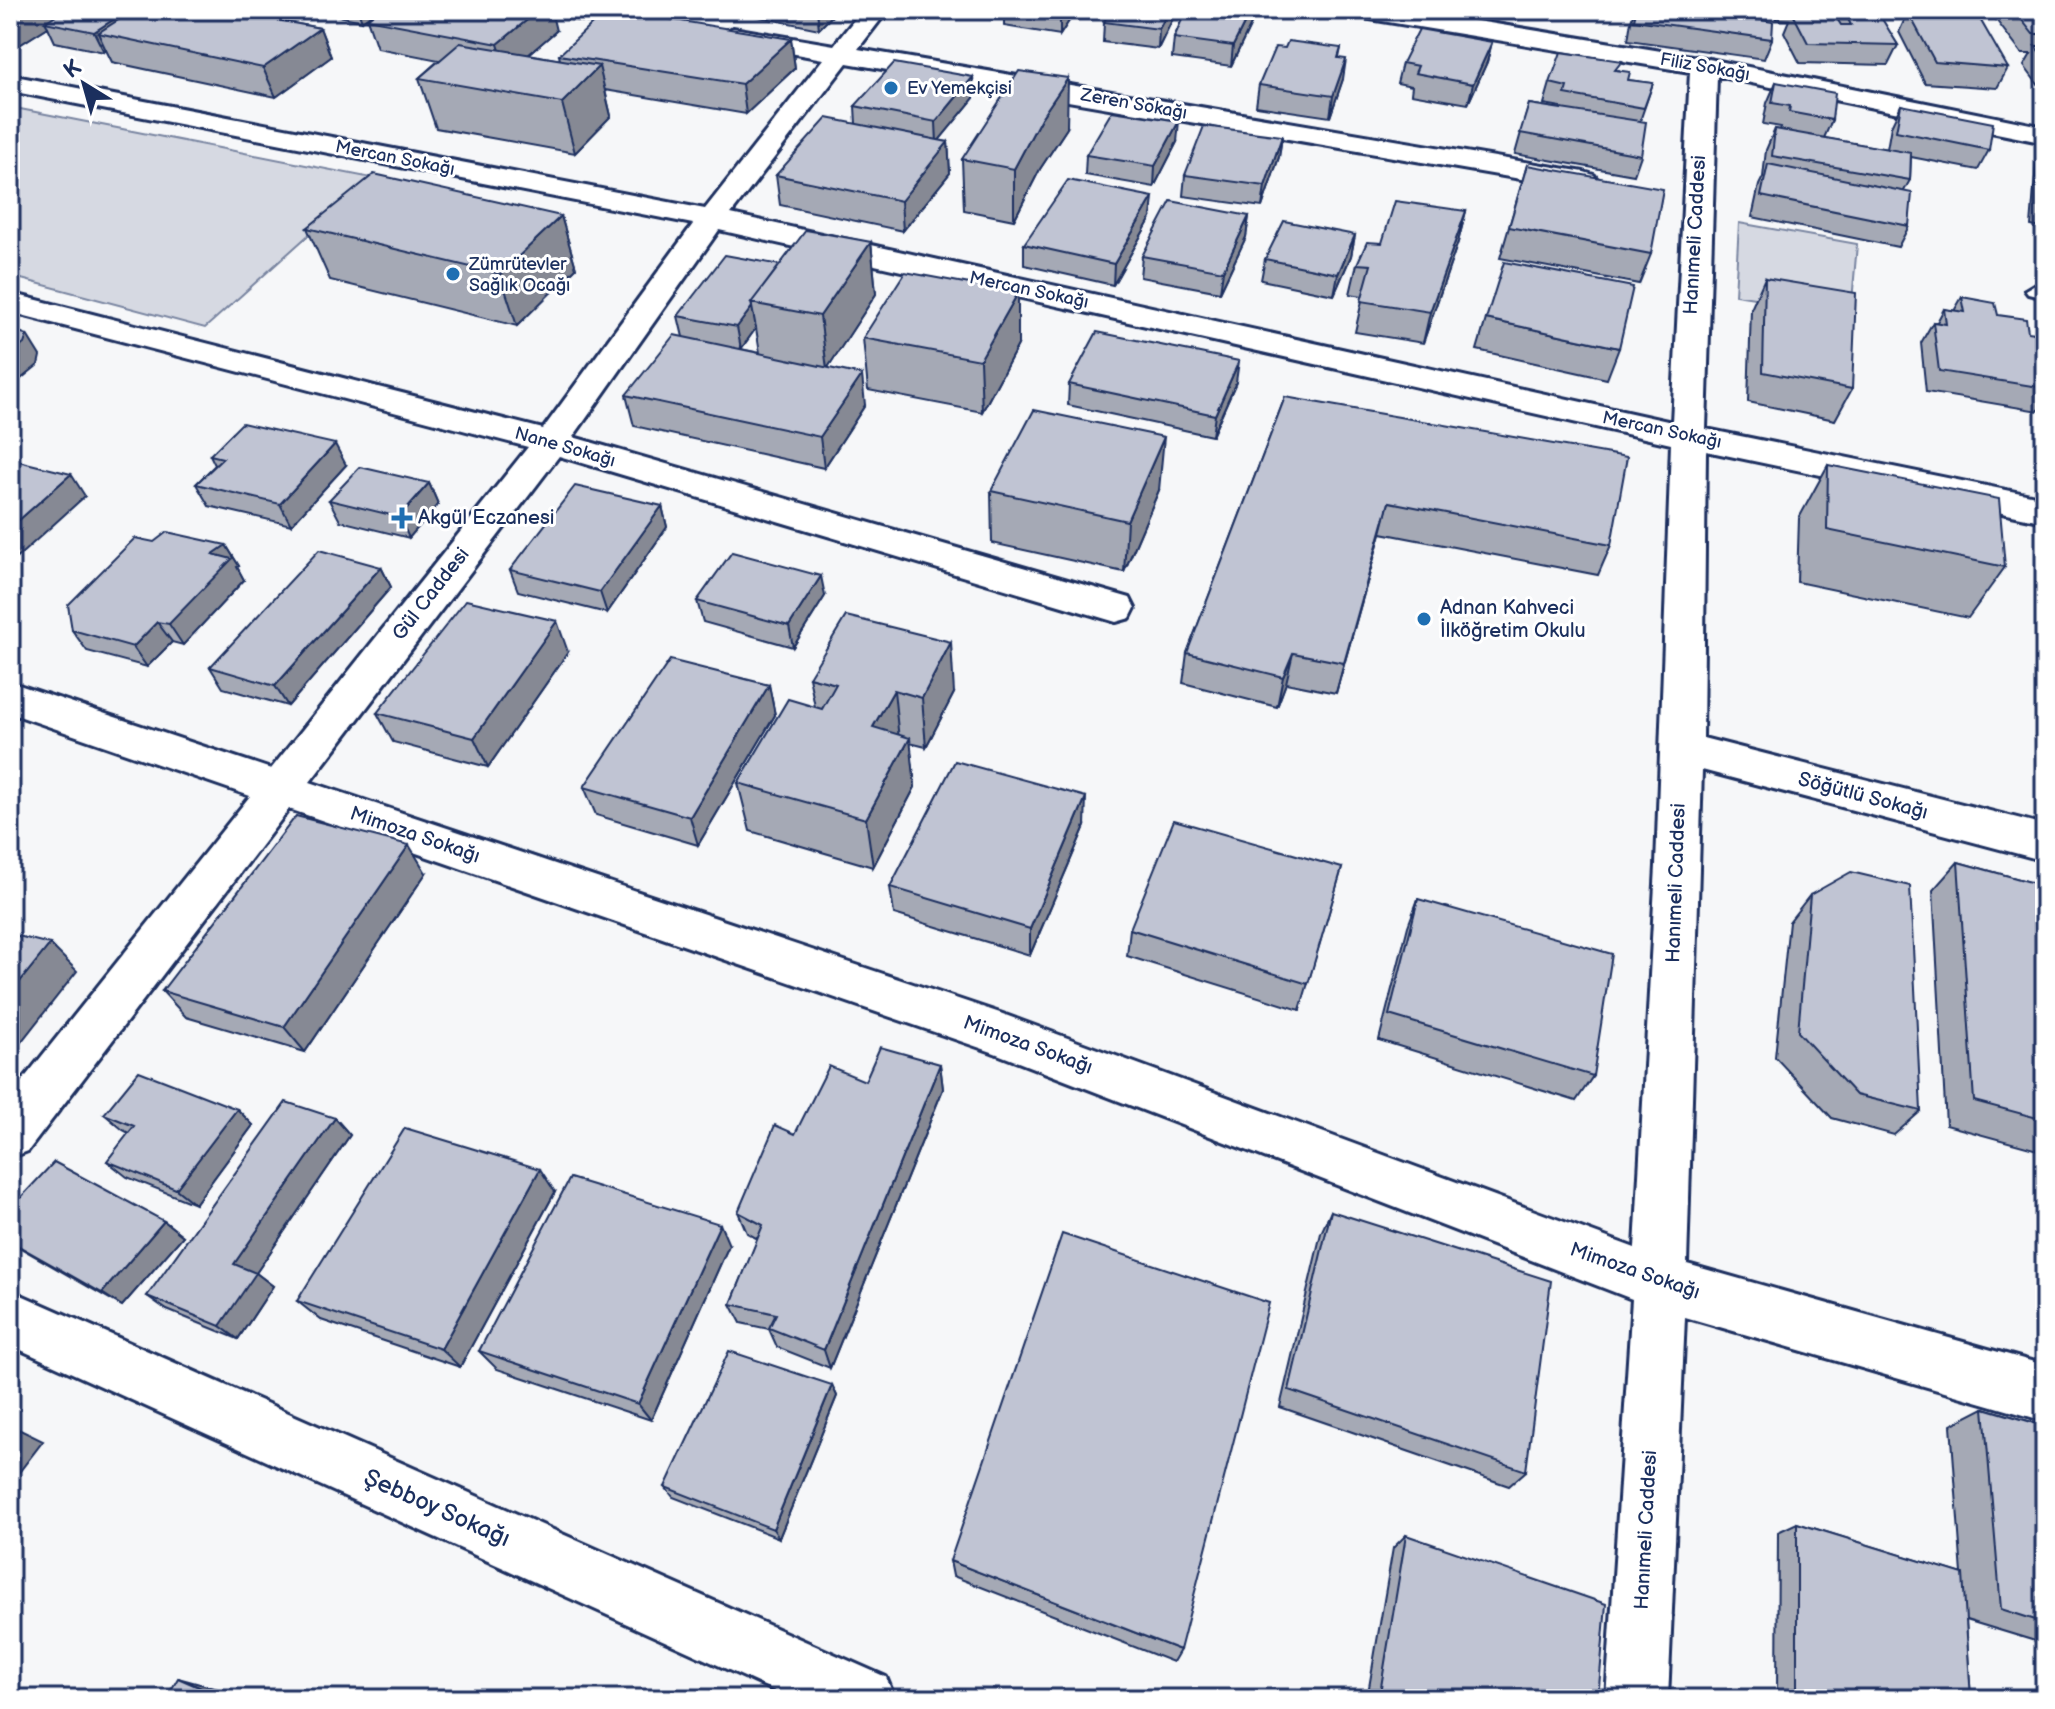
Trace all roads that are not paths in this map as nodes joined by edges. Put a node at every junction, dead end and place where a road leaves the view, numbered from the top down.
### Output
1 (572, 10) edge
2 (875, 10) edge
3 (1364, 10) edge
4 (682, 28) edge
5 (713, 33) edge
6 (839, 53) junction
7 (1704, 66) junction
8 (10, 83) edge
9 (2045, 135) edge
10 (1617, 186) edge
11 (712, 219) junction
12 (10, 302) edge
13 (1687, 436) junction
14 (551, 442) junction
15 (2045, 510) edge
16 (1116, 608) dead end
17 (10, 697) edge
18 (1682, 749) junction
19 (278, 788) junction
20 (2045, 843) edge
21 (10, 1135) edge
22 (1659, 1283) junction
23 (10, 1317) edge
24 (2045, 1393) edge
25 (864, 1699) edge
26 (1637, 1699) edge

1 - 4 street
2 - 6 street, Gül Caddesi
3 - 7 street, Filiz Sokağı
5 - 6 street, Zeren Sokağı
6 - 10 street, Zeren Sokağı
6 - 11 street, Gül Caddesi
7 - 9 street, Filiz Sokağı
7 - 13 street, Hanımeli Caddesi
8 - 11 street, Mercan Sokağı
11 - 13 street, Mercan Sokağı
11 - 14 street, Gül Caddesi
12 - 14 street, Nane Sokağı
13 - 15 street, Mercan Sokağı
13 - 18 street, Hanımeli Caddesi
14 - 16 street, Nane Sokağı
14 - 19 street, Gül Caddesi
17 - 19 street, Mimoza Sokağı
18 - 20 street, Söğütlü Sokağı
18 - 22 street, Hanımeli Caddesi
19 - 21 street, Gül Caddesi
19 - 22 street, Mimoza Sokağı
22 - 24 street, Mimoza Sokağı
22 - 26 street, Hanımeli Caddesi
23 - 25 street, Şebboy Sokağı

